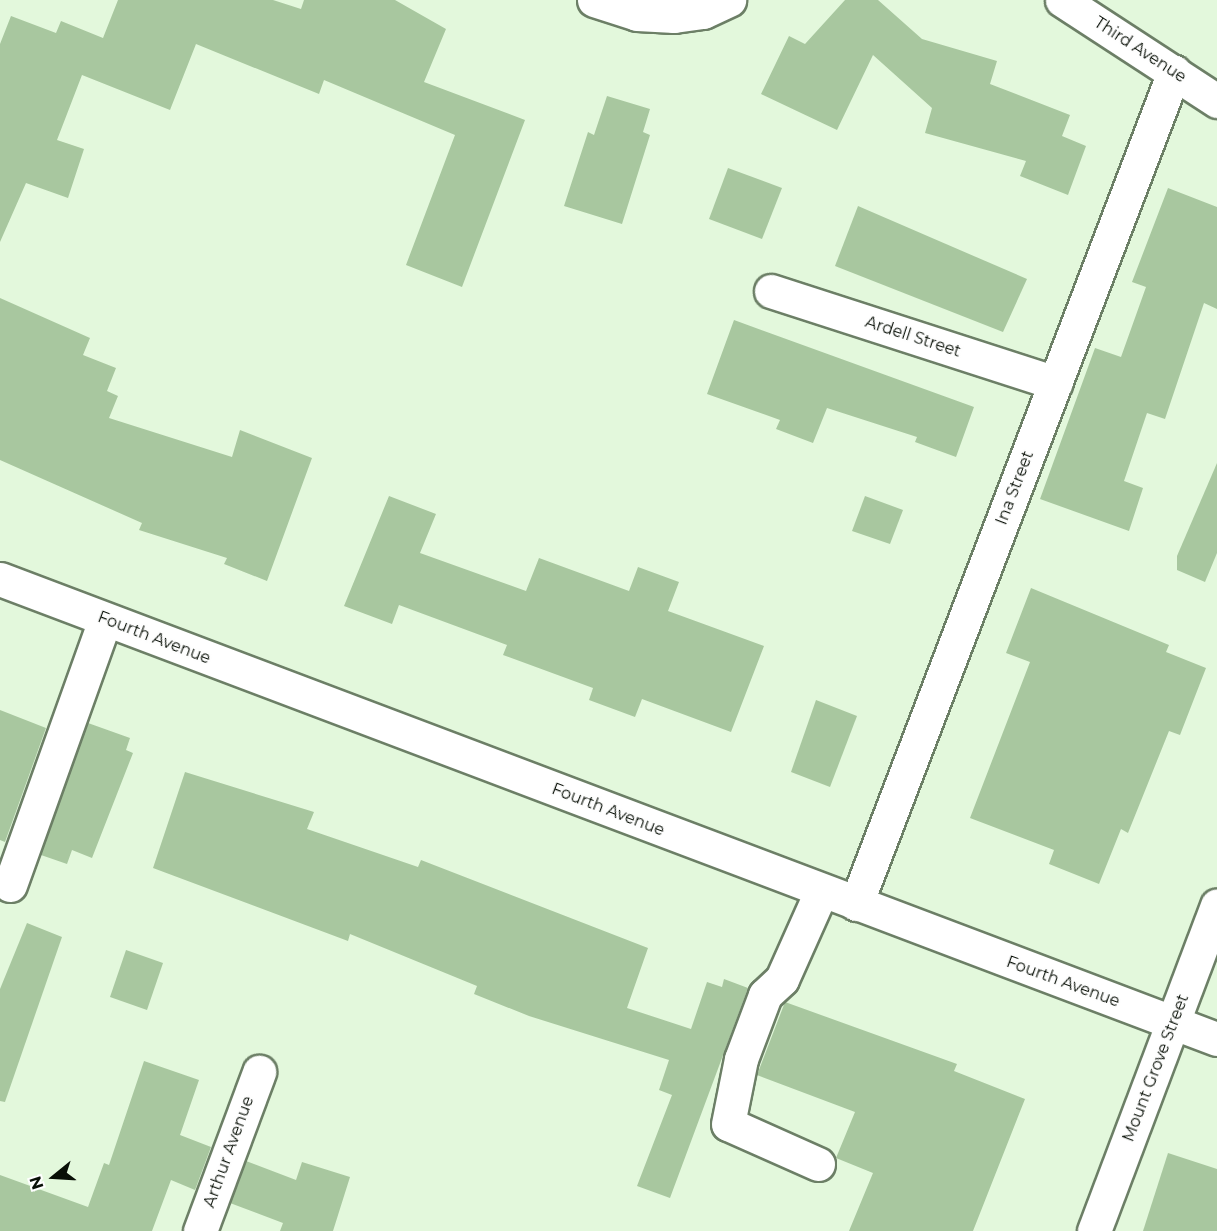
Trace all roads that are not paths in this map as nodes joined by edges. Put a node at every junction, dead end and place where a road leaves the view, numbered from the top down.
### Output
1 (594, 0) edge
2 (729, 0) edge
3 (1062, 0) edge
4 (1174, 72) junction
5 (1217, 101) edge
6 (771, 291) dead end
7 (1056, 383) junction
8 (0, 579) edge
9 (105, 619) junction
10 (10, 885) dead end
11 (821, 891) junction
12 (856, 904) junction
13 (1217, 905) edge
14 (1173, 1023) junction
15 (1217, 1039) edge
16 (259, 1072) dead end
17 (818, 1164) dead end
18 (200, 1231) edge
19 (1094, 1231) edge

1 - 2 street
3 - 4 street, Third Avenue
4 - 5 street, Third Avenue
4 - 7 street, Ina Street
6 - 7 street, Ardell Street
7 - 12 street, Ina Street
8 - 9 street, Fourth Avenue
9 - 10 street
9 - 11 street, Fourth Avenue
11 - 12 street, Fourth Avenue
11 - 17 street
12 - 14 street, Fourth Avenue
13 - 14 street, Mount Grove Street
14 - 15 street, Fourth Avenue
14 - 19 street, Mount Grove Street
16 - 18 street, Arthur Avenue

